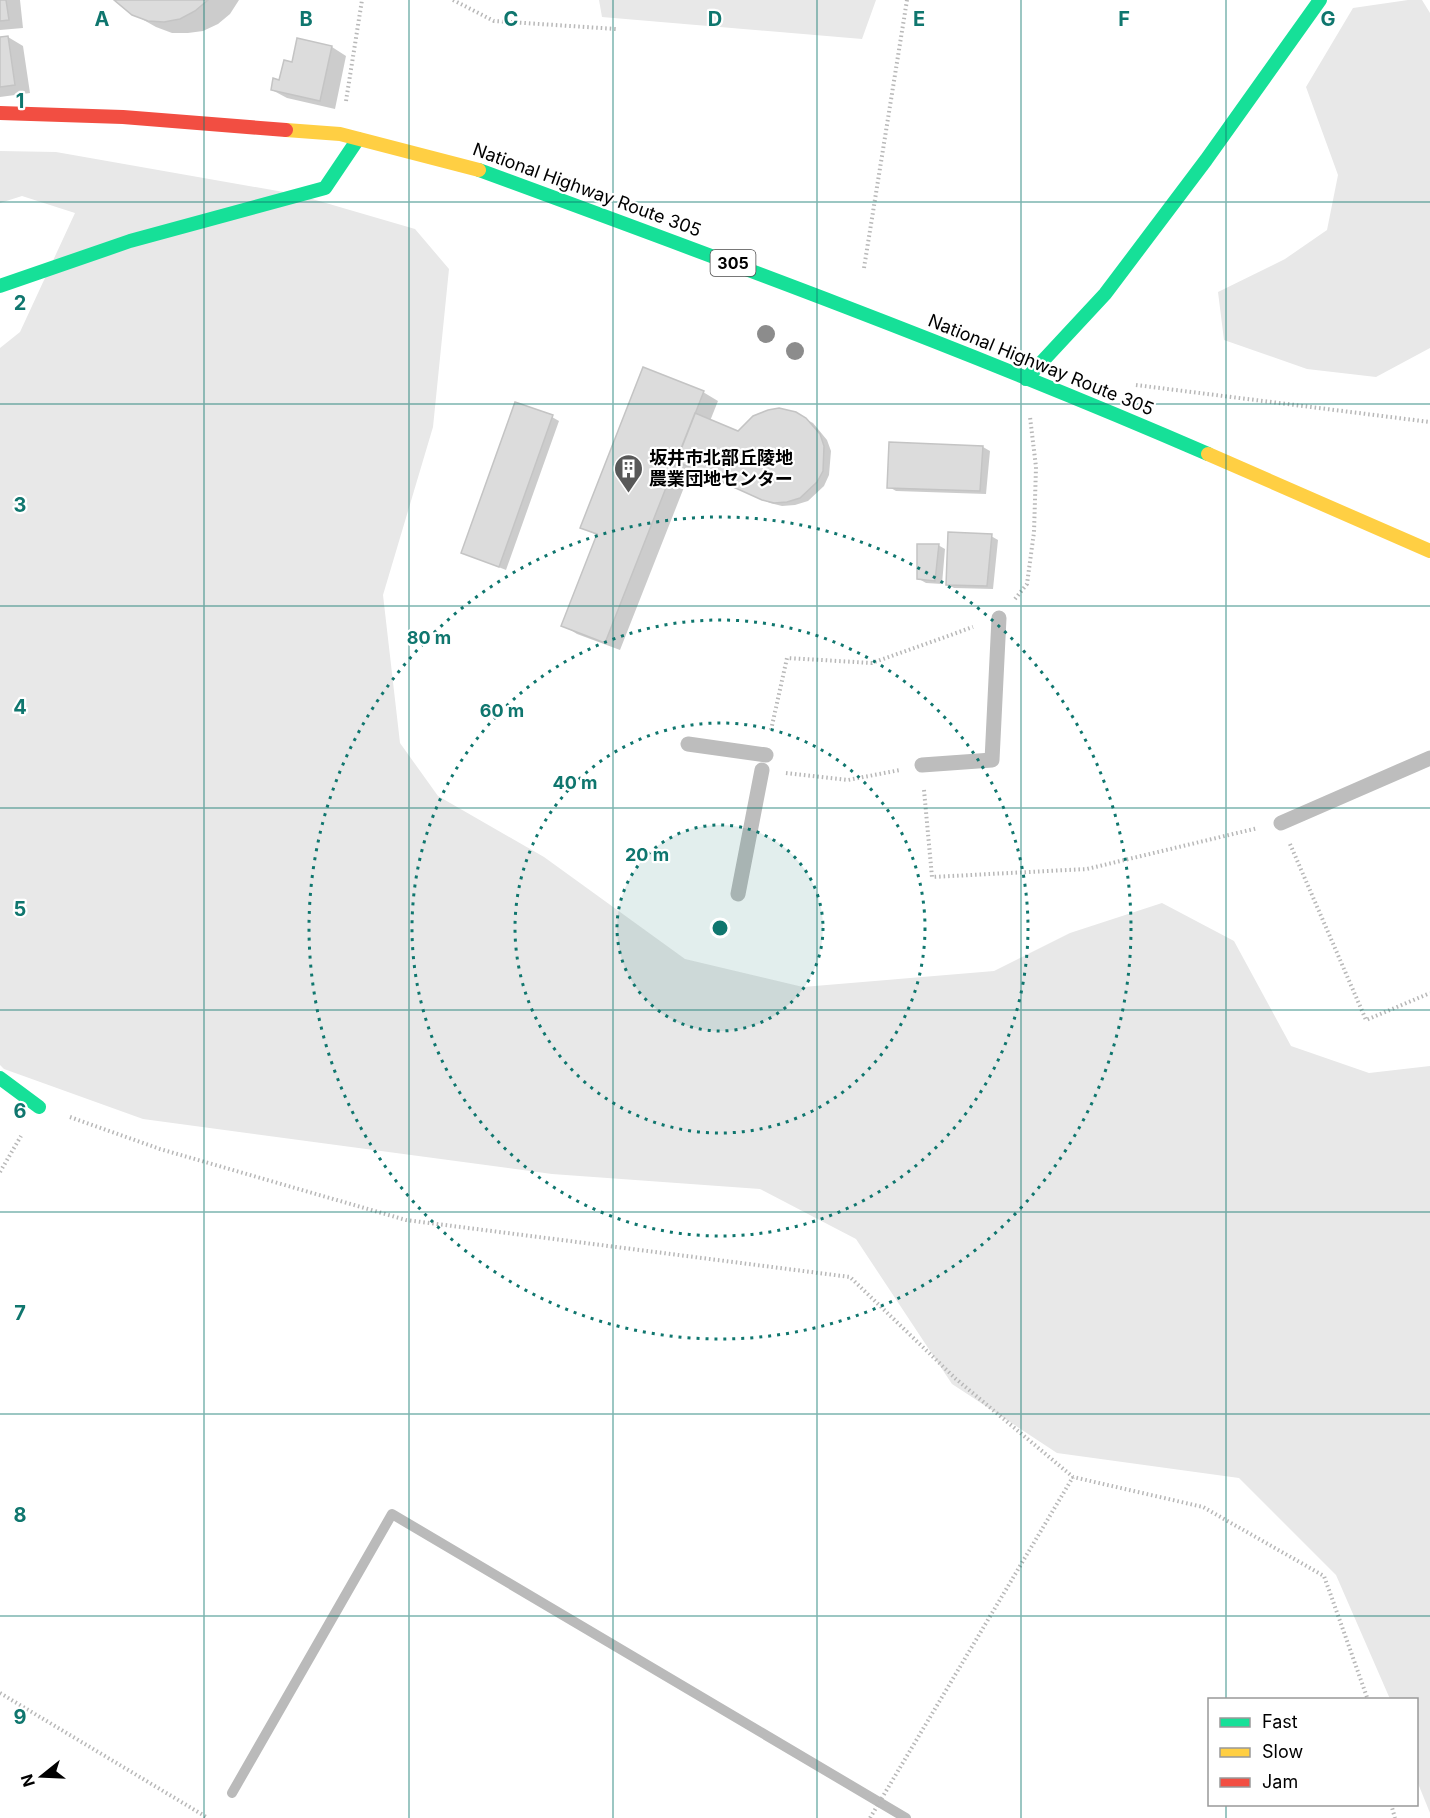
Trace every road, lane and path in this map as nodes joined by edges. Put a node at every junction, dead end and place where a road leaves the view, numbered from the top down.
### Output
1 (362, 0) edge
2 (453, 0) edge
3 (907, 0) edge
4 (1320, 0) edge
5 (616, 29) dead end
6 (0, 114) edge
7 (340, 134) junction
8 (358, 139) junction
9 (864, 268) dead end
10 (0, 286) edge
11 (1026, 379) junction
12 (1134, 385) dead end
13 (1430, 422) edge
14 (1430, 551) edge
15 (999, 618) junction
16 (688, 744) dead end
17 (1430, 758) edge
18 (764, 763) junction
19 (922, 765) junction
20 (1281, 823) junction
21 (738, 894) dead end
22 (1430, 993) edge
23 (0, 1078) edge
24 (39, 1107) junction
25 (0, 1172) edge
26 (1072, 1477) junction
27 (0, 1693) edge
28 (1367, 1698) edge
29 (208, 1818) edge
30 (870, 1818) edge

1 - 7 path
2 - 5 path
3 - 9 path
4 - 11 main road
6 - 7 main road, National Highway Route 305 / 305
7 - 8 main road, National Highway Route 305 / 305
8 - 10 main road
8 - 11 main road, National Highway Route 305 / 305
11 - 14 main road, National Highway Route 305 / 305
11 - 15 path
12 - 13 path
15 - 18 path
15 - 19 lane
16 - 18 lane
17 - 20 lane
18 - 19 path
18 - 21 lane
19 - 20 path
20 - 22 path
23 - 24 main road
24 - 25 path
24 - 26 path
26 - 28 path
26 - 30 path
27 - 29 path

